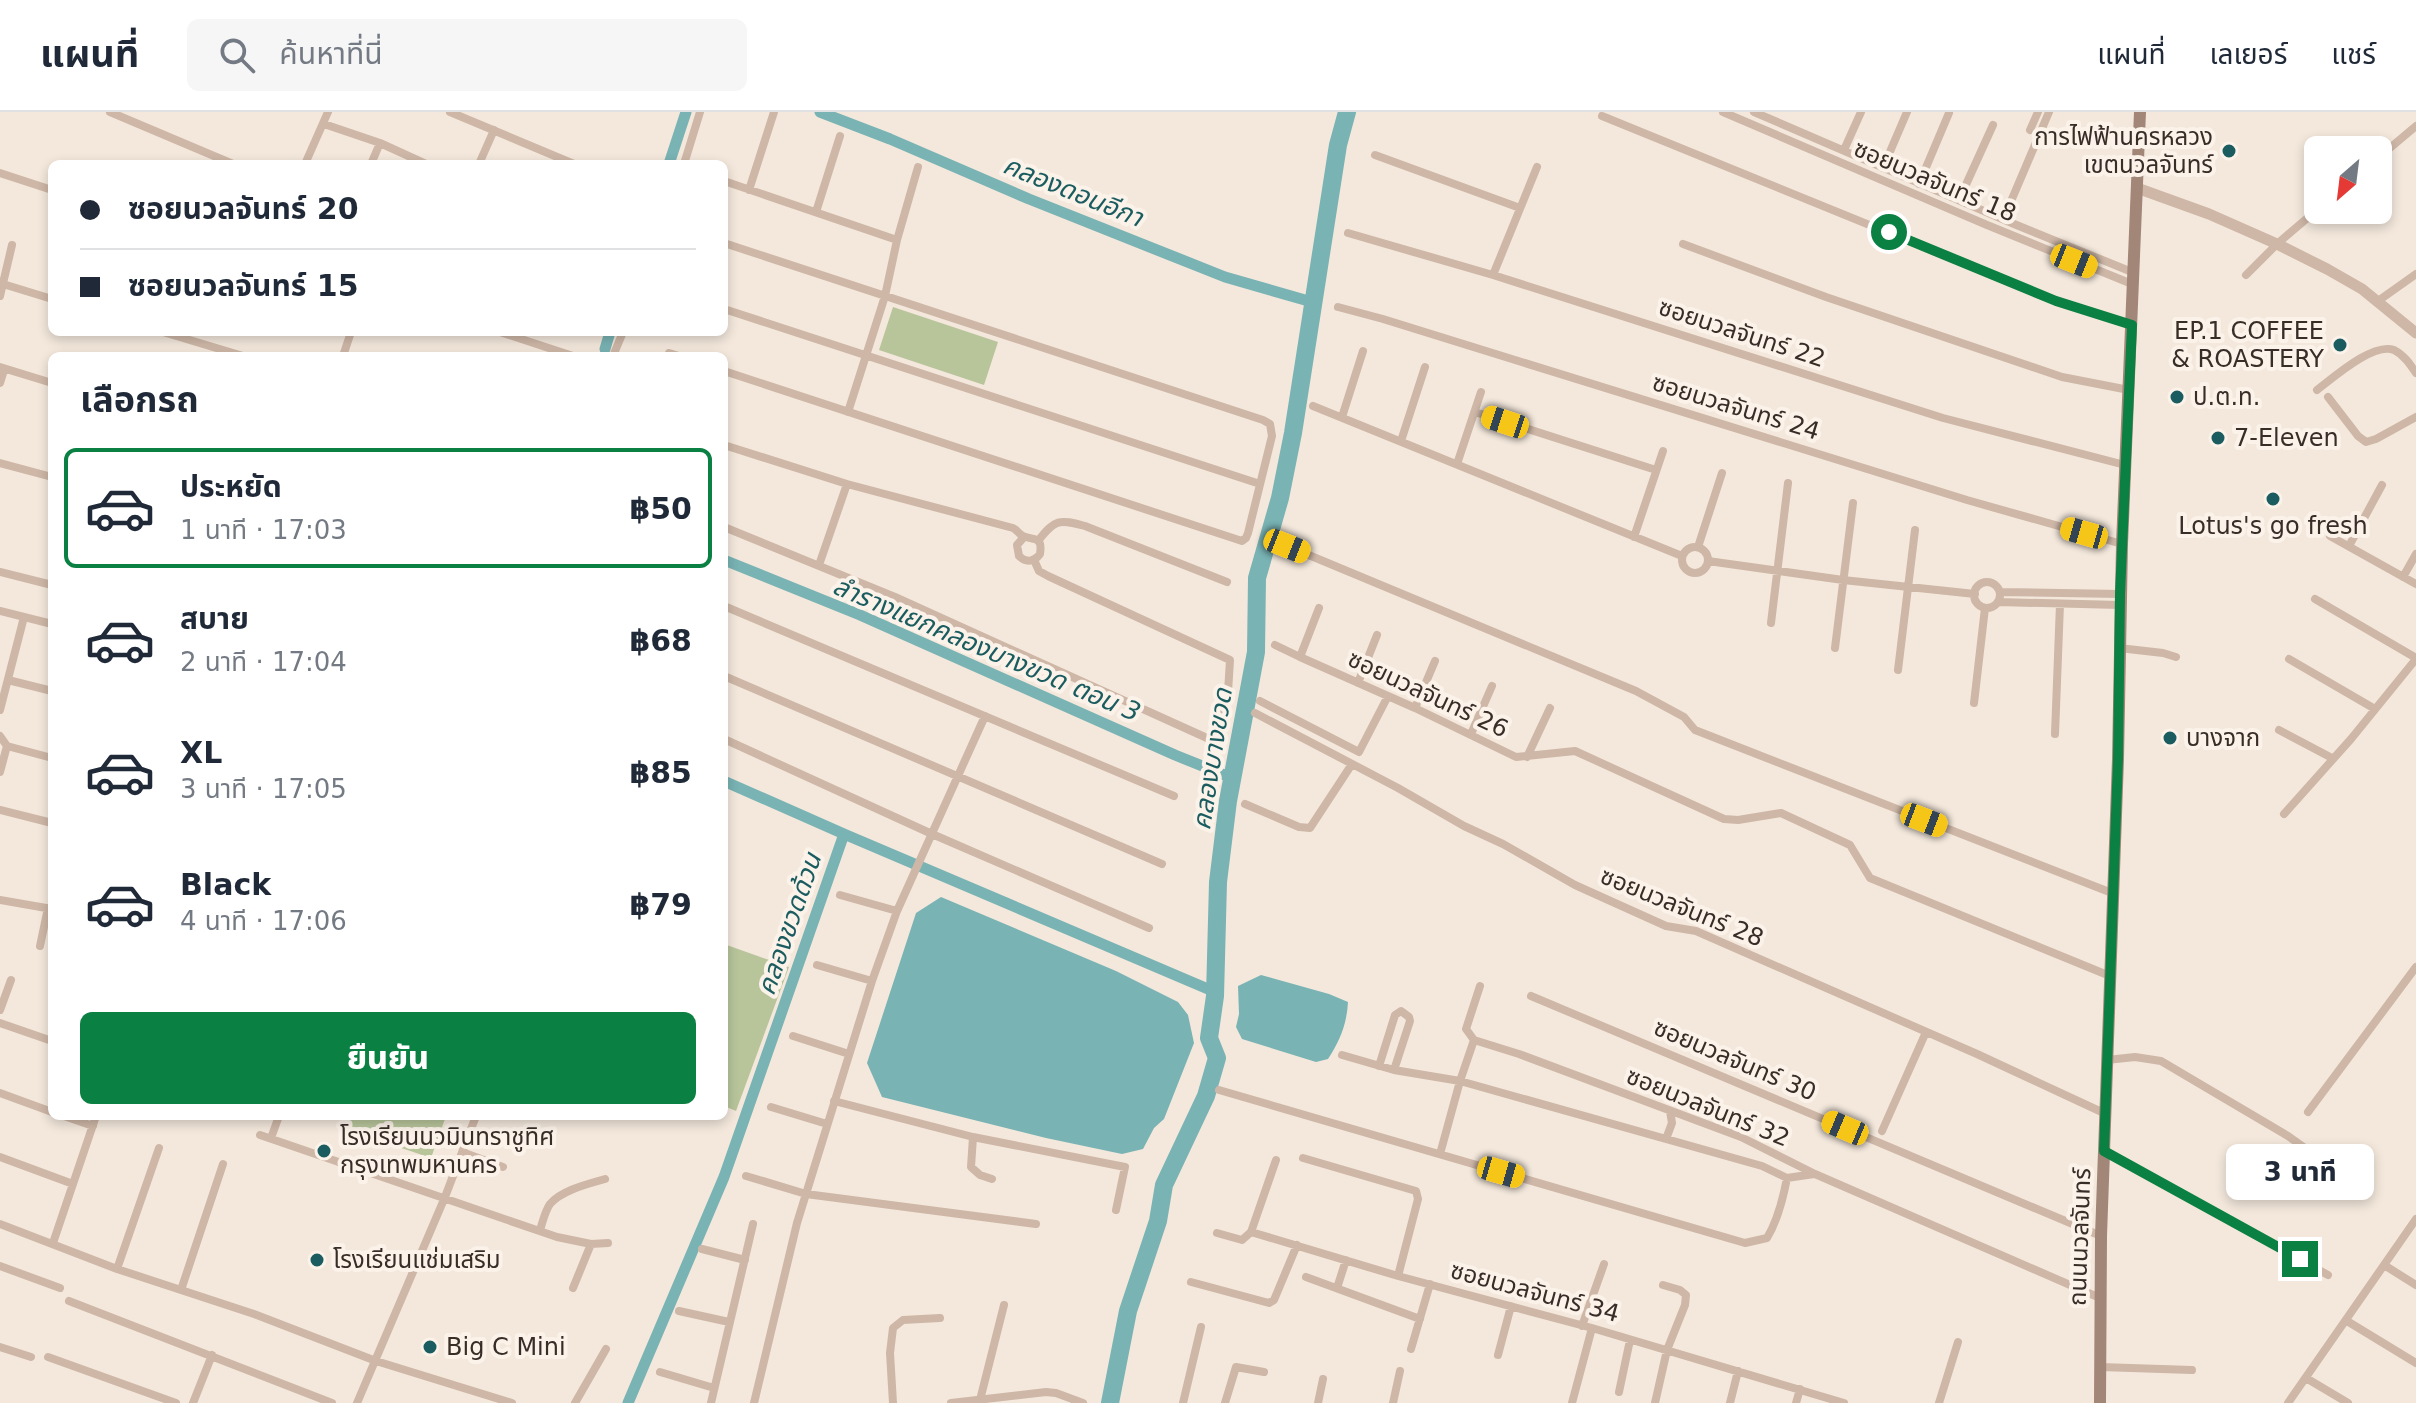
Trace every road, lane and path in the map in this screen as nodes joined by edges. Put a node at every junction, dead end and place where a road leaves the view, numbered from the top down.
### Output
1 (110, 112) edge
2 (328, 112) edge
3 (450, 112) edge
4 (700, 112) edge
5 (774, 112) edge
6 (1723, 112) edge
7 (1754, 112) edge
8 (1861, 112) edge
9 (1907, 112) edge
10 (2038, 112) edge
11 (2049, 112) edge
12 (2140, 112) edge
13 (1949, 113) edge
14 (1602, 116) dead end
15 (1778, 122) junction
16 (324, 124) junction
17 (1993, 125) dead end
18 (2416, 126) edge
19 (494, 130) junction
20 (2030, 130) dead end
21 (1773, 133) junction
22 (840, 136) dead end
23 (380, 143) junction
24 (2392, 146) edge
25 (1844, 150) junction
26 (1375, 155) dead end
27 (224, 160) edge
28 (307, 160) edge
29 (373, 160) edge
30 (417, 160) edge
31 (481, 160) edge
32 (565, 160) edge
33 (685, 160) edge
34 (918, 167) dead end
35 (1537, 167) dead end
36 (1883, 168) junction
37 (0, 173) edge
38 (728, 182) edge
39 (1919, 184) junction
40 (2137, 188) junction
41 (48, 189) edge
42 (749, 190) junction
43 (1959, 200) junction
44 (1520, 208) junction
45 (816, 212) junction
46 (2006, 213) dead end
47 (2304, 221) edge
48 (1348, 233) dead end
49 (897, 240) junction
50 (728, 244) edge
51 (1683, 244) dead end
52 (2277, 244) junction
53 (12, 245) dead end
54 (2416, 274) edge
55 (1493, 275) junction
56 (2246, 275) dead end
57 (2132, 278) junction
58 (3, 284) junction
59 (0, 296) edge
60 (885, 296) junction
61 (48, 298) edge
62 (2378, 301) junction
63 (1338, 307) dead end
64 (728, 310) edge
65 (2132, 325) junction
66 (2416, 333) edge
67 (176, 336) edge
68 (512, 336) edge
69 (1363, 351) dead end
70 (230, 352) edge
71 (561, 352) edge
72 (867, 356) junction
73 (1425, 367) dead end
74 (2, 368) edge
75 (728, 372) edge
76 (2416, 373) edge
77 (48, 382) edge
78 (0, 383) edge
79 (2129, 390) junction
80 (2317, 390) dead end
81 (1481, 392) dead end
82 (2328, 397) dead end
83 (1313, 406) dead end
84 (848, 412) junction
85 (1475, 412) junction
86 (1342, 417) junction
87 (2416, 417) edge
88 (1401, 441) junction
89 (728, 446) edge
90 (1663, 451) dead end
91 (0, 463) edge
92 (1457, 464) junction
93 (2125, 465) junction
94 (1656, 470) junction
95 (1722, 473) dead end
96 (48, 476) edge
97 (1788, 483) dead end
98 (847, 484) junction
99 (1260, 484) junction
100 (2382, 485) dead end
101 (1853, 503) dead end
102 (728, 529) edge
103 (1915, 530) dead end
104 (2330, 536) dead end
105 (1024, 537) junction
106 (1634, 537) junction
107 (1038, 541) junction
108 (2122, 544) junction
109 (1287, 546) dead end
110 (2349, 546) junction
111 (1698, 547) junction
112 (2416, 554) edge
113 (1682, 556) junction
114 (1034, 560) junction
115 (1708, 561) junction
116 (819, 565) junction
117 (1777, 569) junction
118 (0, 572) edge
119 (2403, 577) junction
120 (1843, 580) junction
121 (1227, 582) dead end
122 (48, 584) edge
123 (2416, 584) edge
124 (1909, 586) junction
125 (1975, 594) junction
126 (1999, 597) junction
127 (2315, 599) dead end
128 (2120, 600) junction
129 (2060, 604) junction
130 (728, 608) edge
131 (1319, 608) dead end
132 (1985, 608) junction
133 (0, 611) edge
134 (24, 617) junction
135 (48, 623) edge
136 (1771, 623) dead end
137 (1377, 635) dead end
138 (1275, 645) dead end
139 (1835, 648) dead end
140 (2119, 648) junction
141 (1300, 657) junction
142 (2176, 657) dead end
143 (2416, 658) edge
144 (2289, 659) dead end
145 (1435, 661) dead end
146 (1898, 670) dead end
147 (728, 678) edge
148 (8, 680) junction
149 (1358, 683) junction
150 (1492, 686) dead end
151 (48, 690) edge
152 (1388, 696) junction
153 (1260, 701) dead end
154 (1974, 703) dead end
155 (1415, 708) junction
156 (1550, 708) dead end
157 (2375, 709) junction
158 (0, 710) edge
159 (1255, 713) dead end
160 (985, 716) junction
161 (2279, 730) dead end
162 (1471, 734) junction
163 (2055, 734) dead end
164 (0, 736) edge
165 (728, 741) edge
166 (7, 746) junction
167 (48, 757) edge
168 (1527, 757) junction
169 (2332, 758) junction
170 (1352, 764) junction
171 (0, 772) edge
172 (957, 776) junction
173 (1174, 796) dead end
174 (1245, 804) dead end
175 (0, 810) edge
176 (2284, 814) dead end
177 (48, 822) edge
178 (932, 834) junction
179 (1162, 864) dead end
180 (2112, 893) junction
181 (840, 895) dead end
182 (0, 900) edge
183 (48, 908) edge
184 (897, 911) junction
185 (48, 916) edge
186 (1149, 928) dead end
187 (40, 946) dead end
188 (817, 965) dead end
189 (2416, 967) edge
190 (2110, 976) junction
191 (11, 980) dead end
192 (872, 981) junction
193 (1480, 986) dead end
194 (1531, 996) dead end
195 (0, 1010) edge
196 (0, 1023) edge
197 (1926, 1032) junction
198 (793, 1036) dead end
199 (48, 1040) edge
200 (1474, 1040) junction
201 (849, 1054) junction
202 (1342, 1055) dead end
203 (2107, 1060) junction
204 (1379, 1066) junction
205 (1394, 1070) junction
206 (1460, 1081) junction
207 (1219, 1090) dead end
208 (0, 1093) edge
209 (834, 1101) junction
210 (771, 1107) dead end
211 (48, 1111) edge
212 (1670, 1111) junction
213 (2308, 1112) dead end
214 (2106, 1114) junction
215 (76, 1120) edge
216 (95, 1120) edge
217 (278, 1120) edge
218 (474, 1120) edge
219 (827, 1124) junction
220 (93, 1126) junction
221 (1882, 1131) dead end
222 (260, 1135) dead end
223 (973, 1137) junction
224 (271, 1138) junction
225 (1666, 1139) junction
226 (159, 1148) dead end
227 (2104, 1151) junction
228 (462, 1152) junction
229 (1440, 1154) junction
230 (0, 1157) edge
231 (1303, 1158) dead end
232 (1276, 1160) dead end
233 (223, 1164) dead end
234 (503, 1167) dead end
235 (1815, 1174) junction
236 (746, 1176) dead end
237 (1787, 1178) junction
238 (605, 1179) dead end
239 (992, 1179) dead end
240 (73, 1184) junction
241 (2365, 1191) dead end
242 (806, 1194) junction
243 (445, 1197) junction
244 (1116, 1210) dead end
245 (2416, 1219) edge
246 (0, 1224) edge
247 (753, 1224) dead end
248 (1036, 1224) dead end
249 (540, 1230) junction
250 (1251, 1232) junction
251 (1217, 1233) dead end
252 (2101, 1236) junction
253 (53, 1243) junction
254 (608, 1243) dead end
255 (591, 1244) junction
256 (1297, 1245) junction
257 (702, 1249) dead end
258 (745, 1260) junction
259 (1346, 1260) junction
260 (1604, 1264) dead end
261 (2384, 1265) junction
262 (0, 1266) edge
263 (117, 1269) junction
264 (2328, 1275) dead end
265 (1398, 1276) junction
266 (1306, 1277) dead end
267 (1191, 1282) dead end
268 (1430, 1284) junction
269 (1663, 1285) dead end
270 (2416, 1285) edge
271 (60, 1288) dead end
272 (573, 1288) dead end
273 (1337, 1288) junction
274 (181, 1290) junction
275 (2100, 1298) junction
276 (69, 1301) dead end
277 (1004, 1305) dead end
278 (1511, 1306) junction
279 (679, 1311) dead end
280 (940, 1318) dead end
281 (1420, 1319) junction
282 (2347, 1321) junction
283 (729, 1322) junction
284 (1582, 1326) junction
285 (1201, 1327) dead end
286 (1592, 1328) junction
287 (1630, 1340) junction
288 (1958, 1342) dead end
289 (0, 1347) edge
290 (606, 1349) dead end
291 (1411, 1349) dead end
292 (1667, 1350) junction
293 (212, 1355) junction
294 (1498, 1355) dead end
295 (31, 1357) dead end
296 (48, 1357) dead end
297 (376, 1361) junction
298 (2416, 1363) edge
299 (2100, 1367) junction
300 (2192, 1370) dead end
301 (1400, 1371) dead end
302 (1738, 1371) junction
303 (660, 1372) dead end
304 (1264, 1372) dead end
305 (2306, 1378) junction
306 (1323, 1379) dead end
307 (714, 1388) junction
308 (1800, 1389) junction
309 (1619, 1392) dead end
310 (980, 1400) junction
311 (176, 1403) edge
312 (193, 1403) edge
313 (332, 1403) edge
314 (357, 1403) edge
315 (512, 1403) edge
316 (575, 1403) edge
317 (711, 1403) edge
318 (754, 1403) edge
319 (893, 1403) edge
320 (951, 1403) edge
321 (1083, 1403) edge
322 (1183, 1403) edge
323 (1225, 1403) edge
324 (1318, 1403) edge
325 (1393, 1403) edge
326 (1572, 1403) edge
327 (1655, 1403) edge
328 (1730, 1403) edge
329 (1796, 1403) edge
330 (1844, 1403) edge
331 (1939, 1403) edge
332 (2100, 1403) edge
333 (2288, 1403) edge
334 (2348, 1403) edge

1 - 27 street
2 - 16 street
3 - 19 street
4 - 33 street
5 - 42 street
6 - 21 street, ซอยนวลจันทร์ 18
7 - 15 street
8 - 25 street
9 - 36 street
10 - 20 street
11 - 46 street
12 - 40 main road, ถนนนวลจันทร์
13 - 39 street
14 - 65 street
15 - 21 street
15 - 25 street
16 - 23 street
16 - 28 street
17 - 43 street
18 - 24 street
19 - 31 street
19 - 32 street
21 - 57 street, ซอยนวลจันทร์ 18
22 - 45 street
23 - 29 street
23 - 30 street
25 - 36 street
26 - 44 street
34 - 49 street
35 - 44 street
36 - 39 street
37 - 41 street
38 - 42 street
39 - 43 street
40 - 52 street
40 - 57 main road, ถนนนวลจันทร์
42 - 45 street
43 - 57 street
44 - 55 street
45 - 49 street
47 - 52 street
48 - 55 street, ซอยนวลจันทร์ 22
49 - 60 street
50 - 60 street
51 - 79 street
52 - 56 street
52 - 62 street
53 - 58 street
54 - 62 street
55 - 93 street, ซอยนวลจันทร์ 22
57 - 65 main road, ถนนนวลจันทร์
58 - 59 street
58 - 61 street
60 - 72 street
60 - 99 street
62 - 66 street
63 - 108 street, ซอยนวลจันทร์ 24
64 - 72 street
65 - 79 main road, ถนนนวลจันทร์
67 - 70 street
68 - 71 street
69 - 86 street
72 - 84 street
72 - 99 street
73 - 88 street
74 - 77 street
74 - 78 street
75 - 84 street
76 - 80 street
79 - 93 main road, ถนนนวลจันทร์
81 - 85 street
82 - 87 street
83 - 86 street
84 - 99 street
85 - 92 street
85 - 94 street
86 - 88 street
88 - 92 street
89 - 98 street
90 - 94 street
91 - 96 street
92 - 106 street
93 - 108 main road, ถนนนวลจันทร์
94 - 106 street
95 - 111 street
97 - 117 street
98 - 105 street
98 - 116 street
100 - 110 street
101 - 120 street
102 - 116 street
103 - 124 street
104 - 110 street
105 - 107 street
105 - 114 street
106 - 113 street
107 - 114 street
107 - 121 street
108 - 128 main road, ถนนนวลจันทร์
109 - 180 street
110 - 119 street
111 - 113 street
111 - 115 street
112 - 119 street
113 - 115 street
114 - 116 street
115 - 117 street
117 - 120 street
117 - 136 street
118 - 122 street
119 - 123 street
120 - 124 street
120 - 139 street
124 - 125 street
124 - 146 street
125 - 126 street
125 - 132 street
126 - 128 street
126 - 129 street
126 - 132 street
127 - 143 street
128 - 129 street
128 - 140 main road, ถนนนวลจันทร์
129 - 163 street
130 - 160 street
131 - 141 street
132 - 154 street
133 - 134 street
134 - 135 street
134 - 148 street
137 - 149 street
138 - 141 street, ซอยนวลจันทร์ 26
140 - 142 street
140 - 180 main road, ถนนนวลจันทร์
141 - 149 street, ซอยนวลจันทร์ 26
143 - 157 street
144 - 157 street
145 - 155 street
147 - 172 street
148 - 151 street
148 - 158 street
149 - 152 street, ซอยนวลจันทร์ 26
150 - 162 street
152 - 153 street
152 - 155 street, ซอยนวลจันทร์ 26
155 - 162 street, ซอยนวลจันทร์ 26
156 - 168 street
157 - 169 street
159 - 170 street, ซอยนวลจันทร์ 28
160 - 172 street
160 - 173 street
161 - 169 street
162 - 168 street, ซอยนวลจันทร์ 26
164 - 166 street
165 - 178 street
166 - 167 street
166 - 171 street
168 - 190 street, ซอยนวลจันทร์ 26
169 - 176 street
170 - 174 street
170 - 197 street, ซอยนวลจันทร์ 28
172 - 178 street
172 - 179 street
175 - 177 street
178 - 184 street
178 - 186 street
180 - 190 main road, ถนนนวลจันทร์
181 - 184 street
182 - 183 street
184 - 192 street
185 - 187 street
188 - 192 street
189 - 213 street
190 - 203 main road, ถนนนวลจันทร์
191 - 195 street
192 - 201 street
193 - 200 street
194 - 252 street, ซอยนวลจันทร์ 30
196 - 199 street
197 - 214 street, ซอยนวลจันทร์ 28
197 - 221 street
198 - 201 street
200 - 206 street
200 - 212 street, ซอยนวลจันทร์ 32
201 - 209 street
202 - 204 street
203 - 214 main road, ถนนนวลจันทร์
203 - 241 street
204 - 205 street
204 - 205 street
205 - 206 street
206 - 225 street
206 - 229 street
207 - 229 street
208 - 211 street
209 - 219 street
209 - 223 street
210 - 219 street
212 - 225 street
212 - 235 street, ซอยนวลจันทร์ 32
214 - 227 main road, ถนนนวลจันทร์
215 - 220 street
216 - 220 street
217 - 224 street
218 - 228 street
219 - 242 street
220 - 240 street
222 - 224 street
223 - 239 street
223 - 244 street
224 - 243 street
225 - 237 street
226 - 263 street
227 - 252 main road, ถนนนวลจันทร์
227 - 264 street
228 - 234 street
228 - 243 street
229 - 237 street
230 - 240 street
231 - 265 street
232 - 250 street
233 - 274 street
235 - 237 street
235 - 275 street, ซอยนวลจันทร์ 32
236 - 242 street
238 - 249 street
240 - 253 street
242 - 248 street
242 - 318 street
243 - 249 street
243 - 297 street
245 - 261 street
246 - 253 street
247 - 258 street
249 - 255 street
250 - 251 street, ซอยนวลจันทร์ 34
250 - 256 street, ซอยนวลจันทร์ 34
252 - 275 main road, ถนนนวลจันทร์
253 - 263 street
254 - 255 street
255 - 272 street
256 - 259 street, ซอยนวลจันทร์ 34
256 - 267 street
257 - 258 street
258 - 283 street
259 - 265 street, ซอยนวลจันทร์ 34
259 - 273 street
260 - 284 street
261 - 270 street
261 - 282 street
262 - 271 street
263 - 274 street
265 - 268 street, ซอยนวลจันทร์ 34
266 - 273 street
268 - 278 street, ซอยนวลจันทร์ 34
268 - 281 street
269 - 292 street
273 - 281 street
274 - 297 street
275 - 299 main road, ถนนนวลจันทร์
276 - 293 street
277 - 310 street
278 - 284 street, ซอยนวลจันทร์ 34
278 - 294 street
279 - 283 street
280 - 319 street
281 - 291 street
282 - 298 street
282 - 305 street
283 - 307 street
284 - 286 street, ซอยนวลจันทร์ 34
285 - 322 street
286 - 287 street, ซอยนวลจันทร์ 34
286 - 326 street
287 - 292 street, ซอยนวลจันทร์ 34
287 - 309 street
288 - 331 street
289 - 295 street
290 - 316 street
292 - 302 street, ซอยนวลจันทร์ 34
292 - 327 street
293 - 312 street
293 - 313 street
296 - 311 street
297 - 314 street
297 - 315 street
299 - 300 street
299 - 332 main road, ถนนนวลจันทร์
301 - 325 street
302 - 308 street, ซอยนวลจันทร์ 34
302 - 328 street
303 - 307 street
304 - 323 street
305 - 333 street
305 - 334 street
306 - 324 street
307 - 317 street
308 - 329 street
308 - 330 street, ซอยนวลจันทร์ 34
310 - 320 street
310 - 321 street

